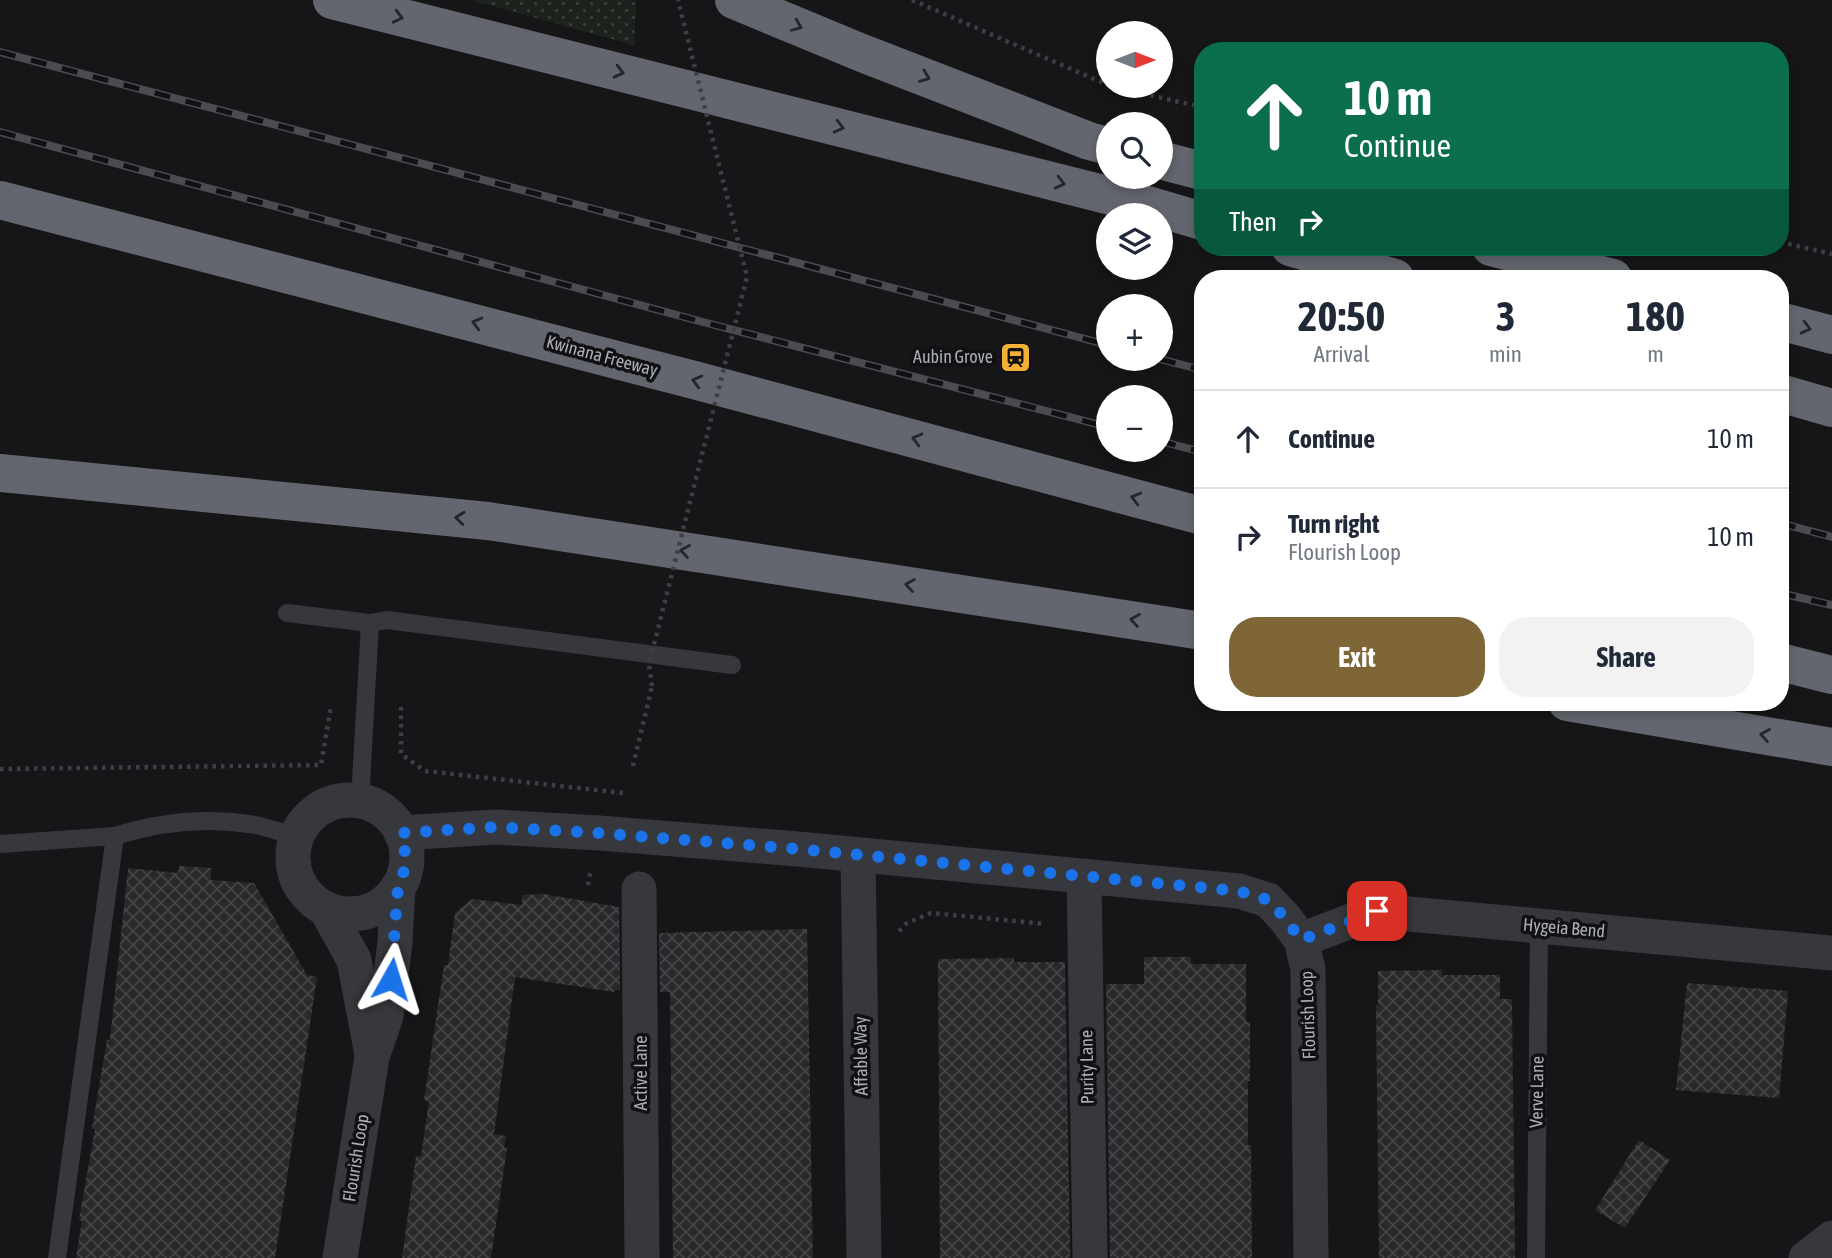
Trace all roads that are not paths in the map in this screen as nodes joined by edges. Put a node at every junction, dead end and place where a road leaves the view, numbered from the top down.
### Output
1 (332, 0) edge
2 (734, 0) edge
3 (1096, 143) edge
4 (1173, 163) edge
5 (1194, 169) edge
6 (0, 200) edge
7 (1194, 219) edge
8 (1320, 256) edge
9 (1526, 256) edge
10 (1368, 270) edge
11 (1582, 270) edge
12 (1789, 323) edge
13 (1832, 335) edge
14 (1789, 396) edge
15 (1832, 408) edge
16 (0, 473) edge
17 (1194, 514) edge
18 (287, 612) dead end
19 (370, 623) junction
20 (1194, 630) edge
21 (1789, 664) edge
22 (732, 665) dead end
23 (1832, 675) edge
24 (1620, 711) edge
25 (1832, 747) edge
26 (360, 800) junction
27 (401, 833) junction
28 (115, 836) junction
29 (296, 837) junction
30 (0, 844) edge
31 (858, 855) junction
32 (1084, 876) junction
33 (398, 887) junction
34 (639, 889) dead end
35 (326, 909) junction
36 (1539, 925) junction
37 (1301, 940) junction
38 (1832, 953) edge
39 (372, 1058) junction
40 (1832, 1238) edge
41 (57, 1258) edge
42 (340, 1258) edge
43 (642, 1258) edge
44 (864, 1258) edge
45 (1090, 1258) edge
46 (1311, 1258) edge
47 (1536, 1258) edge
48 (1806, 1258) edge

1 -> 7 highway
2 -> 3 highway
4 - 5 highway
17 -> 6 highway, Kwinana Freeway
8 - 10 highway
9 - 11 highway
12 -> 13 highway
14 - 15 highway
20 -> 16 highway
18 - 19 lane
19 - 22 lane
19 - 26 lane
21 - 23 highway
25 -> 24 highway
26 - 27 street
26 - 29 street
27 - 31 street, Flourish Loop
27 - 33 street
28 - 29 lane
28 - 30 lane
28 - 41 lane
29 - 35 street
31 - 32 street, Flourish Loop
31 - 44 street, Affable Way
32 - 37 street, Flourish Loop
32 - 45 street, Purity Lane
33 - 35 street
33 - 39 street, Flourish Loop
34 - 43 street, Active Lane
35 - 39 street, Flourish Loop
36 - 37 street, Hygeia Bend
36 - 38 street, Hygeia Bend
36 - 47 lane, Verve Lane
37 - 46 street, Flourish Loop
39 - 42 street, Flourish Loop
40 - 48 street

